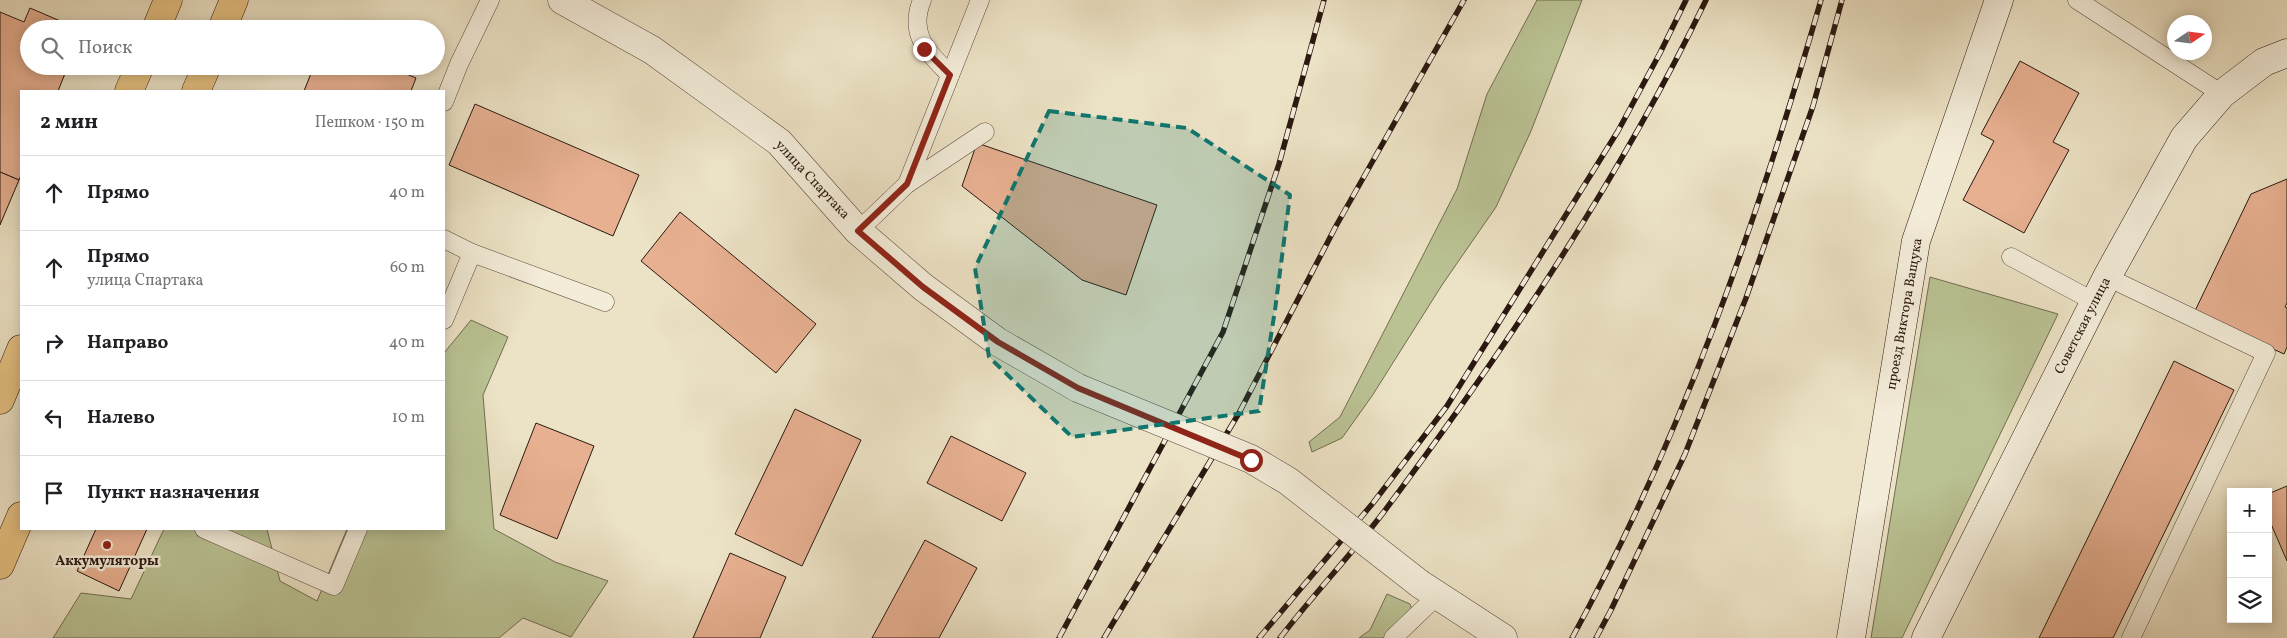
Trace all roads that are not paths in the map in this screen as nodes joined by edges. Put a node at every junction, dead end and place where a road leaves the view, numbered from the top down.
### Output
1 (168, 0) edge
2 (234, 0) edge
3 (490, 0) edge
4 (562, 0) edge
5 (922, 0) edge
6 (980, 0) edge
7 (1999, 0) edge
8 (2077, 0) edge
9 (160, 20) edge
10 (226, 20) edge
11 (2287, 53) edge
12 (136, 75) edge
13 (203, 75) edge
14 (950, 75) junction
15 (129, 90) edge
16 (196, 90) edge
17 (2222, 94) junction
18 (445, 99) edge
19 (985, 132) dead end
20 (907, 184) junction
21 (858, 231) junction
22 (445, 240) edge
23 (472, 253) junction
24 (2012, 258) dead end
25 (2108, 277) junction
26 (605, 302) dead end
27 (2095, 302) junction
28 (445, 318) edge
29 (20, 352) edge
30 (0, 400) edge
31 (20, 518) edge
32 (206, 530) edge
33 (358, 530) edge
34 (0, 565) edge
35 (1428, 590) junction
36 (1499, 636) edge
37 (1393, 638) edge
38 (1851, 638) edge
39 (1926, 638) edge
40 (2131, 638) edge

1 - 9 main road
2 - 10 main road
3 - 18 lane
4 - 21 street, улица Спартака
5 - 14 lane
6 - 14 lane
7 - 38 street, проезд Виктора Ващука
8 - 17 lane
11 - 17 street, Советская улица
12 - 15 main road
13 - 16 main road
14 - 20 lane
17 - 25 street, Советская улица
19 - 20 lane
20 - 21 lane
21 - 35 street, улица Спартака, bridge
22 - 23 lane
23 - 26 lane
23 - 28 lane
24 - 27 lane
25 - 27 street, Советская улица
25 - 40 lane
27 - 39 street, Советская улица
29 - 30 main road
31 - 34 main road
32 - 33 lane
35 - 36 street, улица Спартака
35 - 37 lane

